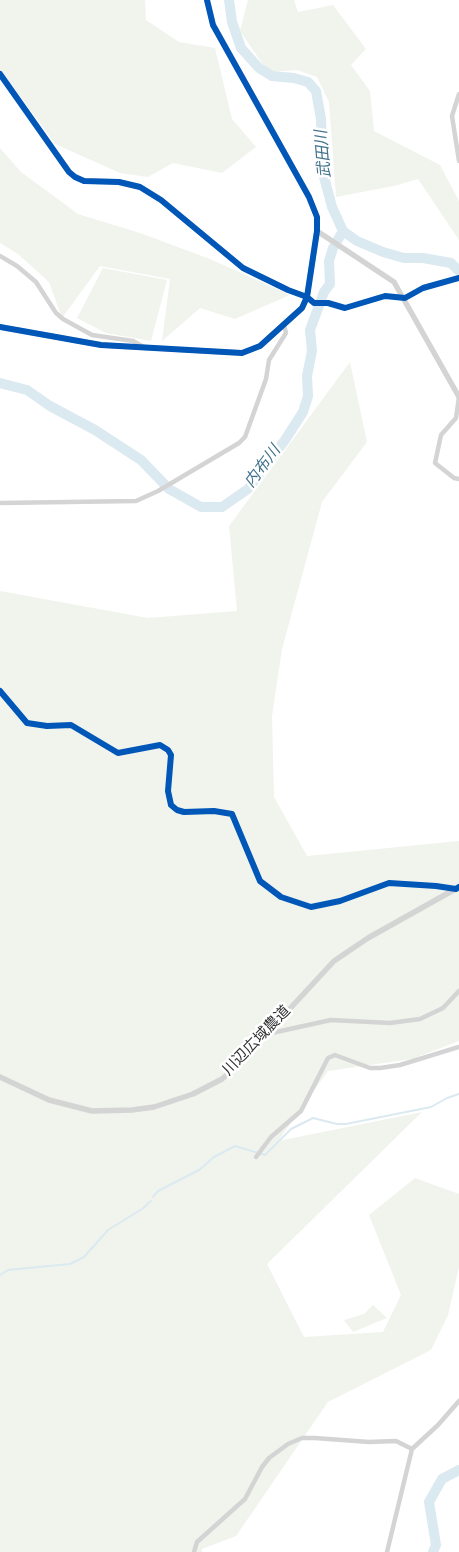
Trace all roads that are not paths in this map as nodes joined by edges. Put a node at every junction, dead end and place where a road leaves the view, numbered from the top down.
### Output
1 (207, 0) edge
2 (0, 74) edge
3 (459, 94) edge
4 (459, 161) edge
5 (320, 233) junction
6 (0, 256) edge
7 (459, 278) edge
8 (307, 297) junction
9 (405, 298) junction
10 (284, 325) junction
11 (0, 327) edge
12 (143, 347) junction
13 (459, 397) edge
14 (459, 479) edge
15 (0, 503) edge
16 (0, 691) edge
17 (458, 888) edge
18 (459, 991) edge
19 (267, 1034) junction
20 (459, 1046) edge
21 (0, 1077) edge
22 (256, 1157) dead end
23 (459, 1401) edge
24 (412, 1449) junction
25 (194, 1552) edge
26 (387, 1552) edge

1 - 5 street
2 - 8 street
3 - 4 street
5 - 8 street
5 - 9 street
6 - 12 street
7 - 9 street
8 - 9 street
8 - 10 street
9 - 13 street
10 - 12 street
10 - 15 street
11 - 12 street
13 - 14 street
16 - 17 street
17 - 19 street, 川辺広域農道
18 - 19 street
19 - 21 street, 川辺広域農道
20 - 22 street
23 - 24 street
24 - 25 street
24 - 26 street

